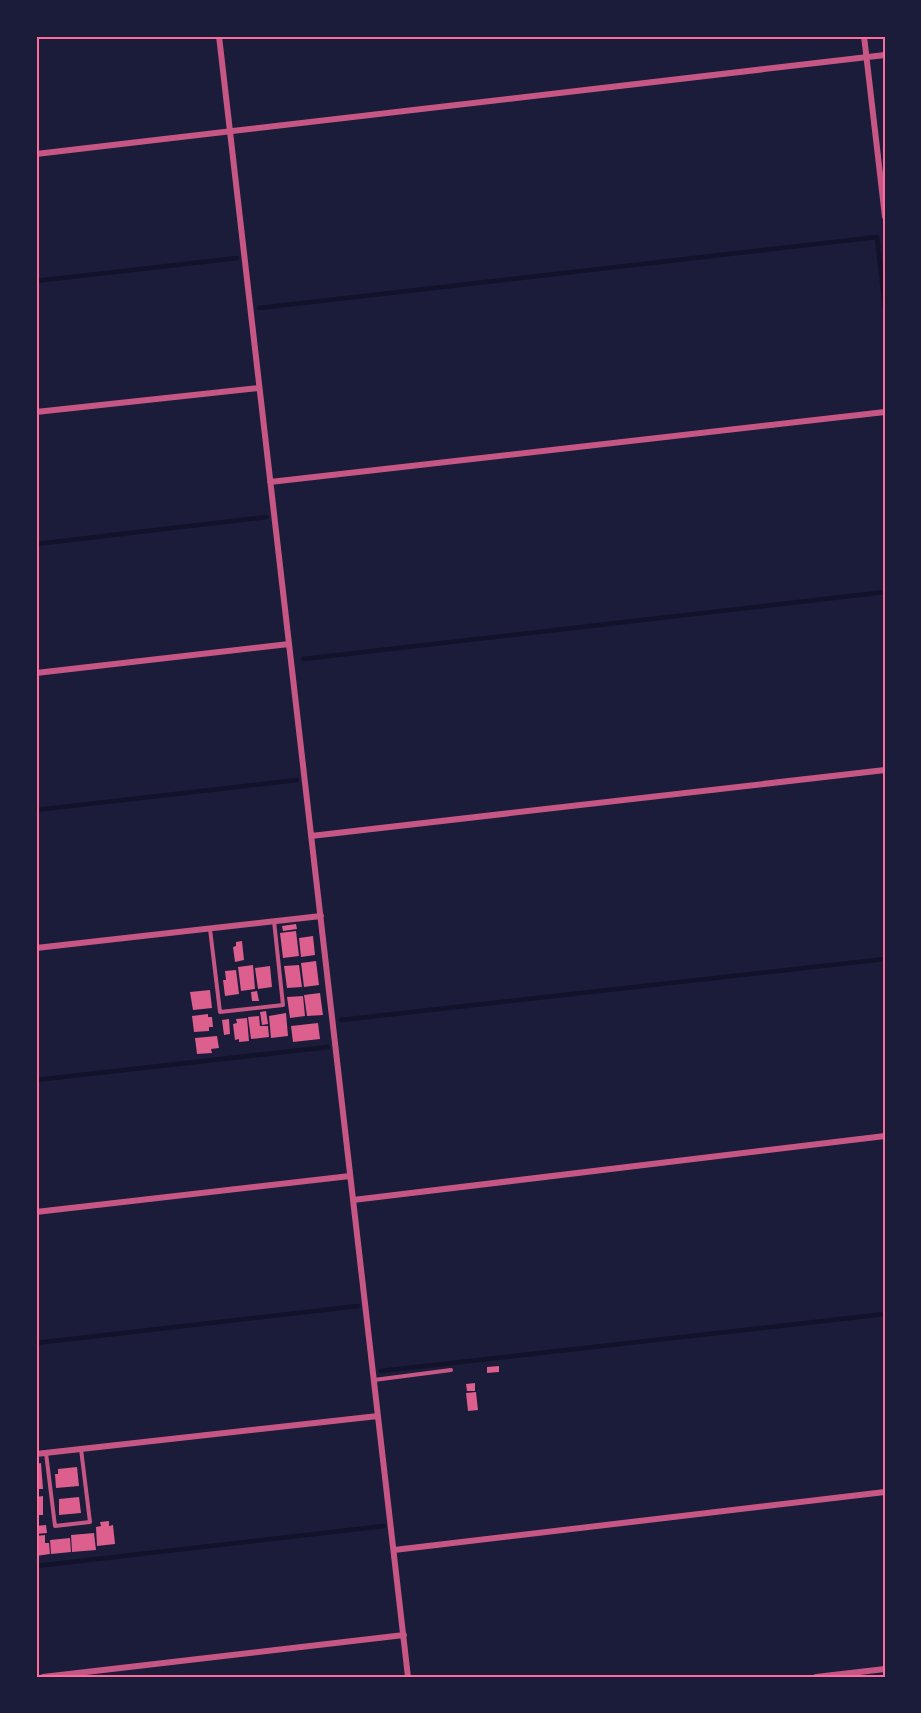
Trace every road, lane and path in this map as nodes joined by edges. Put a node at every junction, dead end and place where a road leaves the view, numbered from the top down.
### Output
1 (219, 36) edge
2 (864, 36) edge
3 (885, 55) edge
4 (870, 56) junction
5 (230, 132) junction
6 (36, 154) edge
7 (885, 217) edge
8 (260, 388) junction
9 (36, 412) edge
10 (885, 412) edge
11 (270, 482) junction
12 (289, 644) junction
13 (36, 673) edge
14 (885, 770) edge
15 (311, 836) junction
16 (321, 916) junction
17 (273, 921) junction
18 (210, 929) junction
19 (36, 948) edge
20 (885, 1136) edge
21 (350, 1176) junction
22 (353, 1200) junction
23 (36, 1212) edge
24 (451, 1370) dead end
25 (374, 1380) junction
26 (378, 1416) junction
27 (81, 1449) junction
28 (46, 1453) junction
29 (36, 1454) edge
30 (885, 1492) edge
31 (394, 1550) junction
32 (404, 1635) junction
33 (885, 1669) edge
34 (43, 1677) edge
35 (408, 1677) edge
36 (816, 1677) edge

1 - 5 street
2 - 4 street
3 - 4 street
4 - 5 street
4 - 7 street
5 - 6 street
5 - 8 street
8 - 9 street
8 - 11 street
10 - 11 street
11 - 12 street
12 - 13 street
12 - 15 street
14 - 15 street
15 - 16 street
16 - 17 street
16 - 21 street
17 - 18 street
17 - 18 lane
18 - 19 street
20 - 22 street
21 - 22 street
21 - 23 street
22 - 25 street
24 - 25 lane
25 - 26 street
26 - 27 street
26 - 31 street
27 - 28 street
27 - 28 lane
28 - 29 street
30 - 31 street
31 - 32 street
32 - 34 street
32 - 35 street
33 - 36 street

